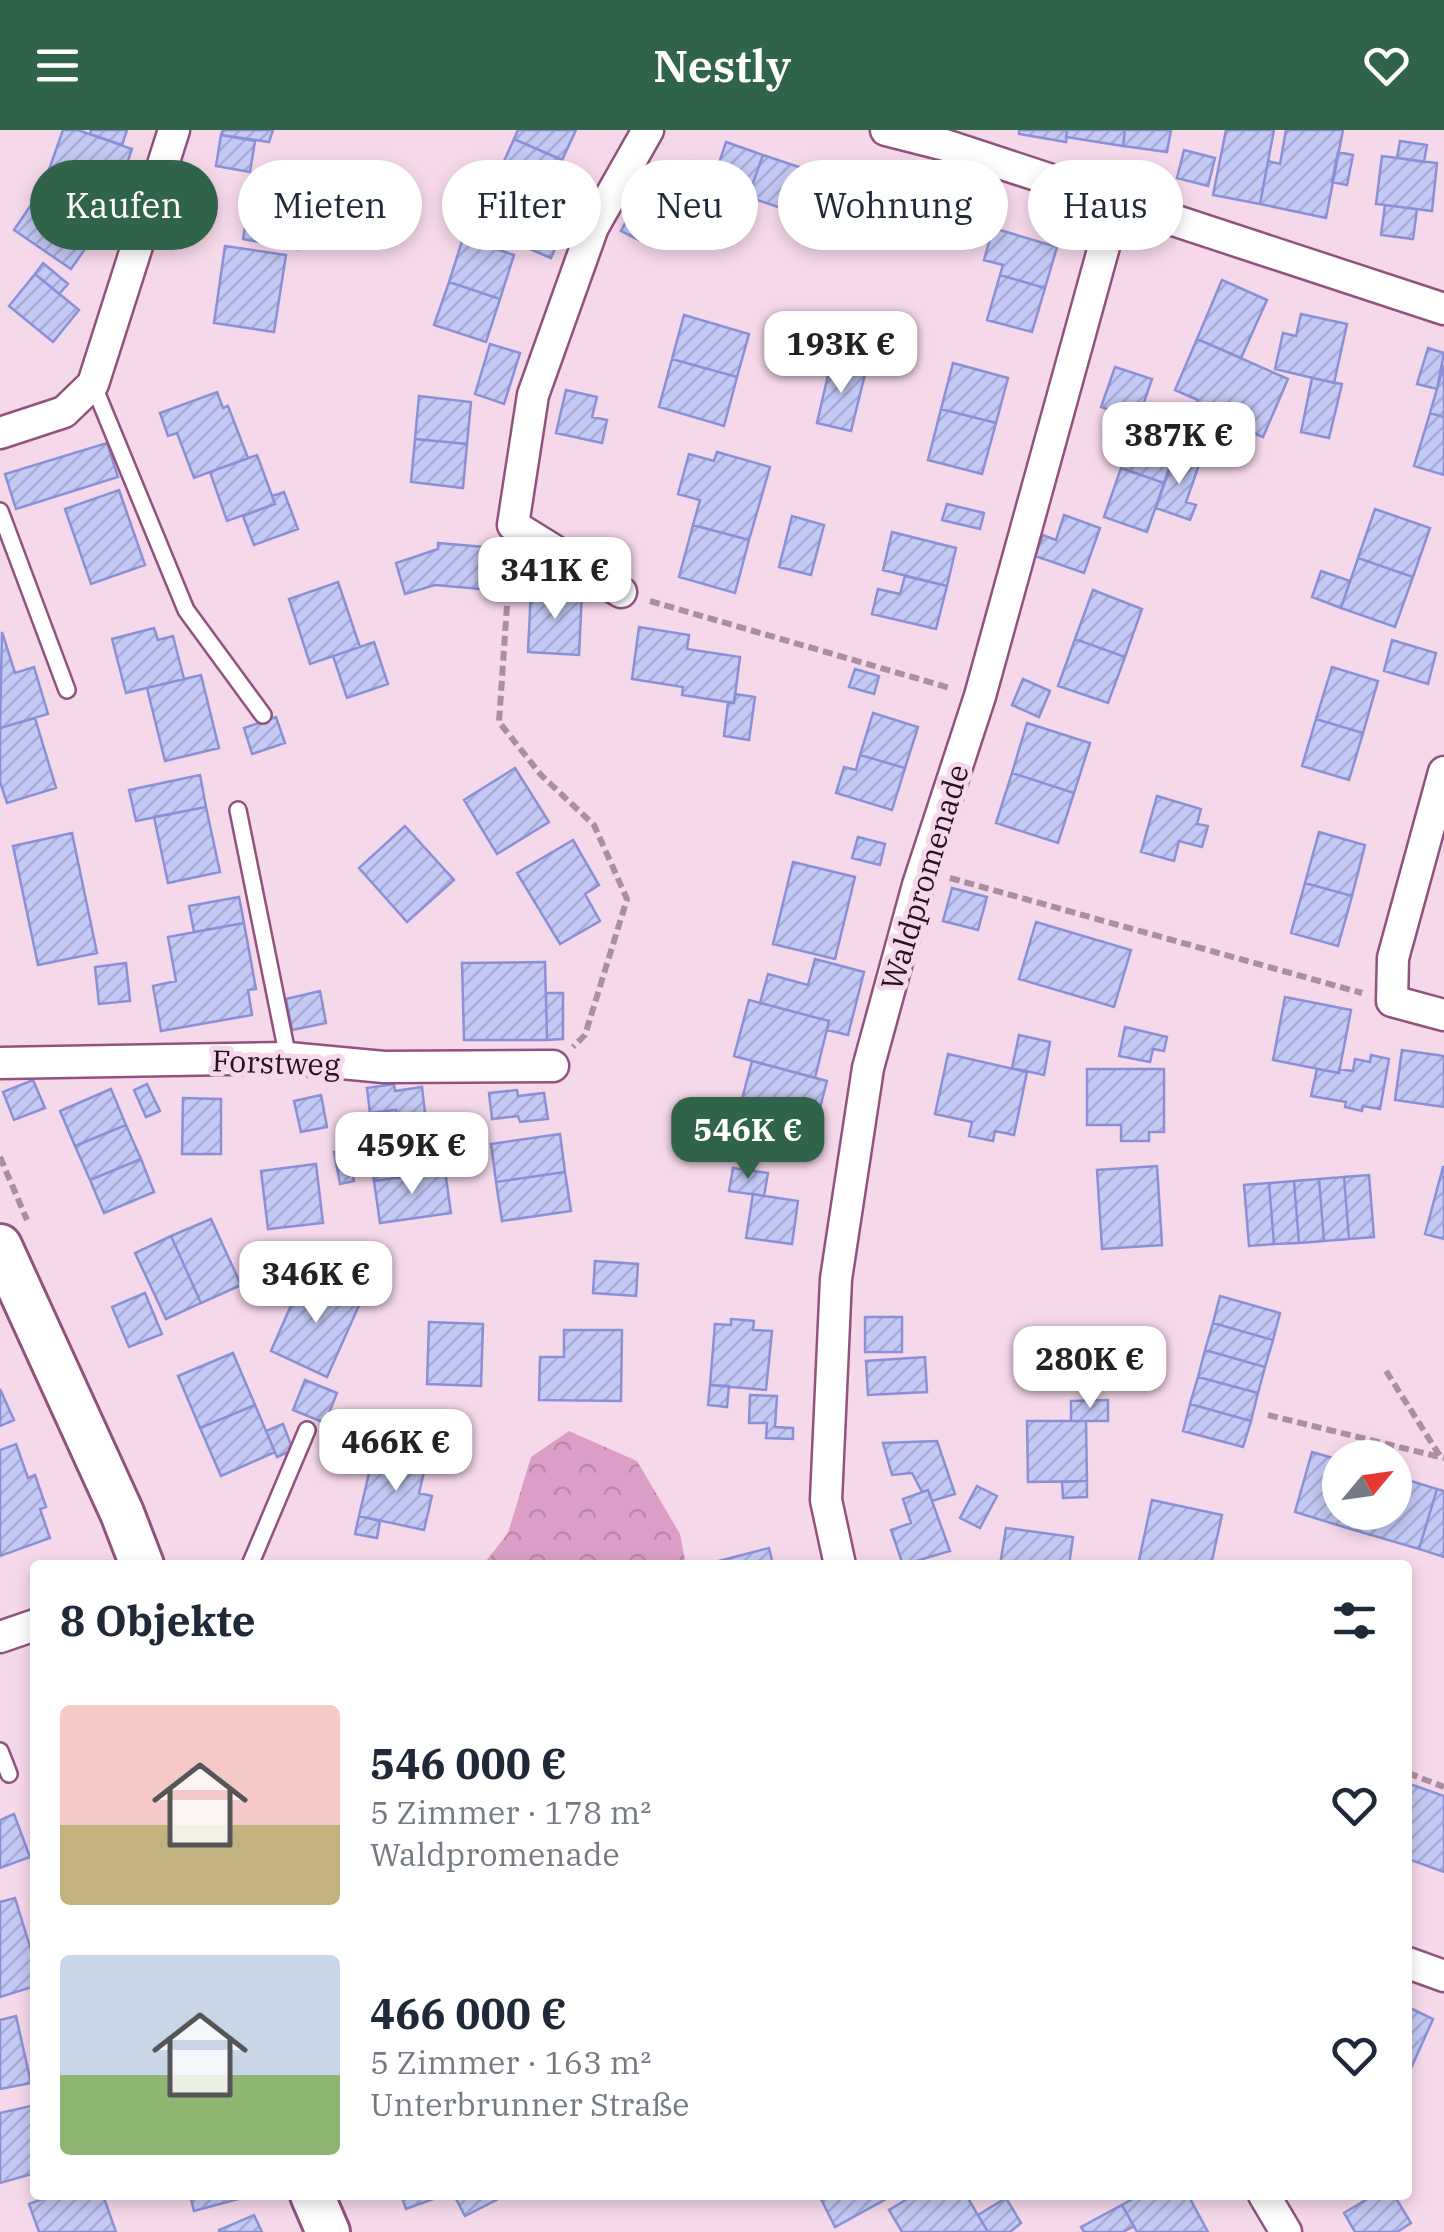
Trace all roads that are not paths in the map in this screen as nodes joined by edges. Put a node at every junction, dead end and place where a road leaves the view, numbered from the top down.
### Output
1 (174, 130) edge
2 (648, 130) edge
3 (886, 130) edge
4 (1028, 173) edge
5 (1183, 225) edge
6 (1103, 250) edge
7 (1444, 309) edge
8 (93, 384) junction
9 (0, 432) edge
10 (0, 511) edge
11 (621, 592) road end
12 (68, 690) dead end
13 (263, 715) dead end
14 (1444, 772) edge
15 (238, 810) dead end
16 (1444, 1015) edge
17 (288, 1058) junction
18 (0, 1063) edge
19 (553, 1066) road end
20 (0, 1246) edge
21 (306, 1430) dead end
22 (122, 1514) junction
23 (140, 1560) edge
24 (159, 1560) edge
25 (252, 1560) edge
26 (839, 1560) edge
27 (30, 1627) edge
28 (0, 1638) edge
29 (0, 1750) edge
30 (9, 1774) dead end
31 (1412, 1964) edge
32 (1444, 1976) edge
33 (314, 2200) edge
34 (1267, 2200) edge
35 (328, 2232) edge
36 (1286, 2232) edge

1 - 8 street
2 - 11 street
3 - 4 street
5 - 7 street
6 - 26 street, Waldpromenade
8 - 9 street
8 - 13 lane
10 - 12 lane
14 - 16 street
15 - 17 lane
17 - 18 street, Forstweg
17 - 19 street, Forstweg
20 - 22 main road
21 - 25 lane
22 - 23 main road
22 - 24 street
27 - 28 street
29 - 30 lane
31 - 32 street
33 - 35 main road
34 - 36 street

